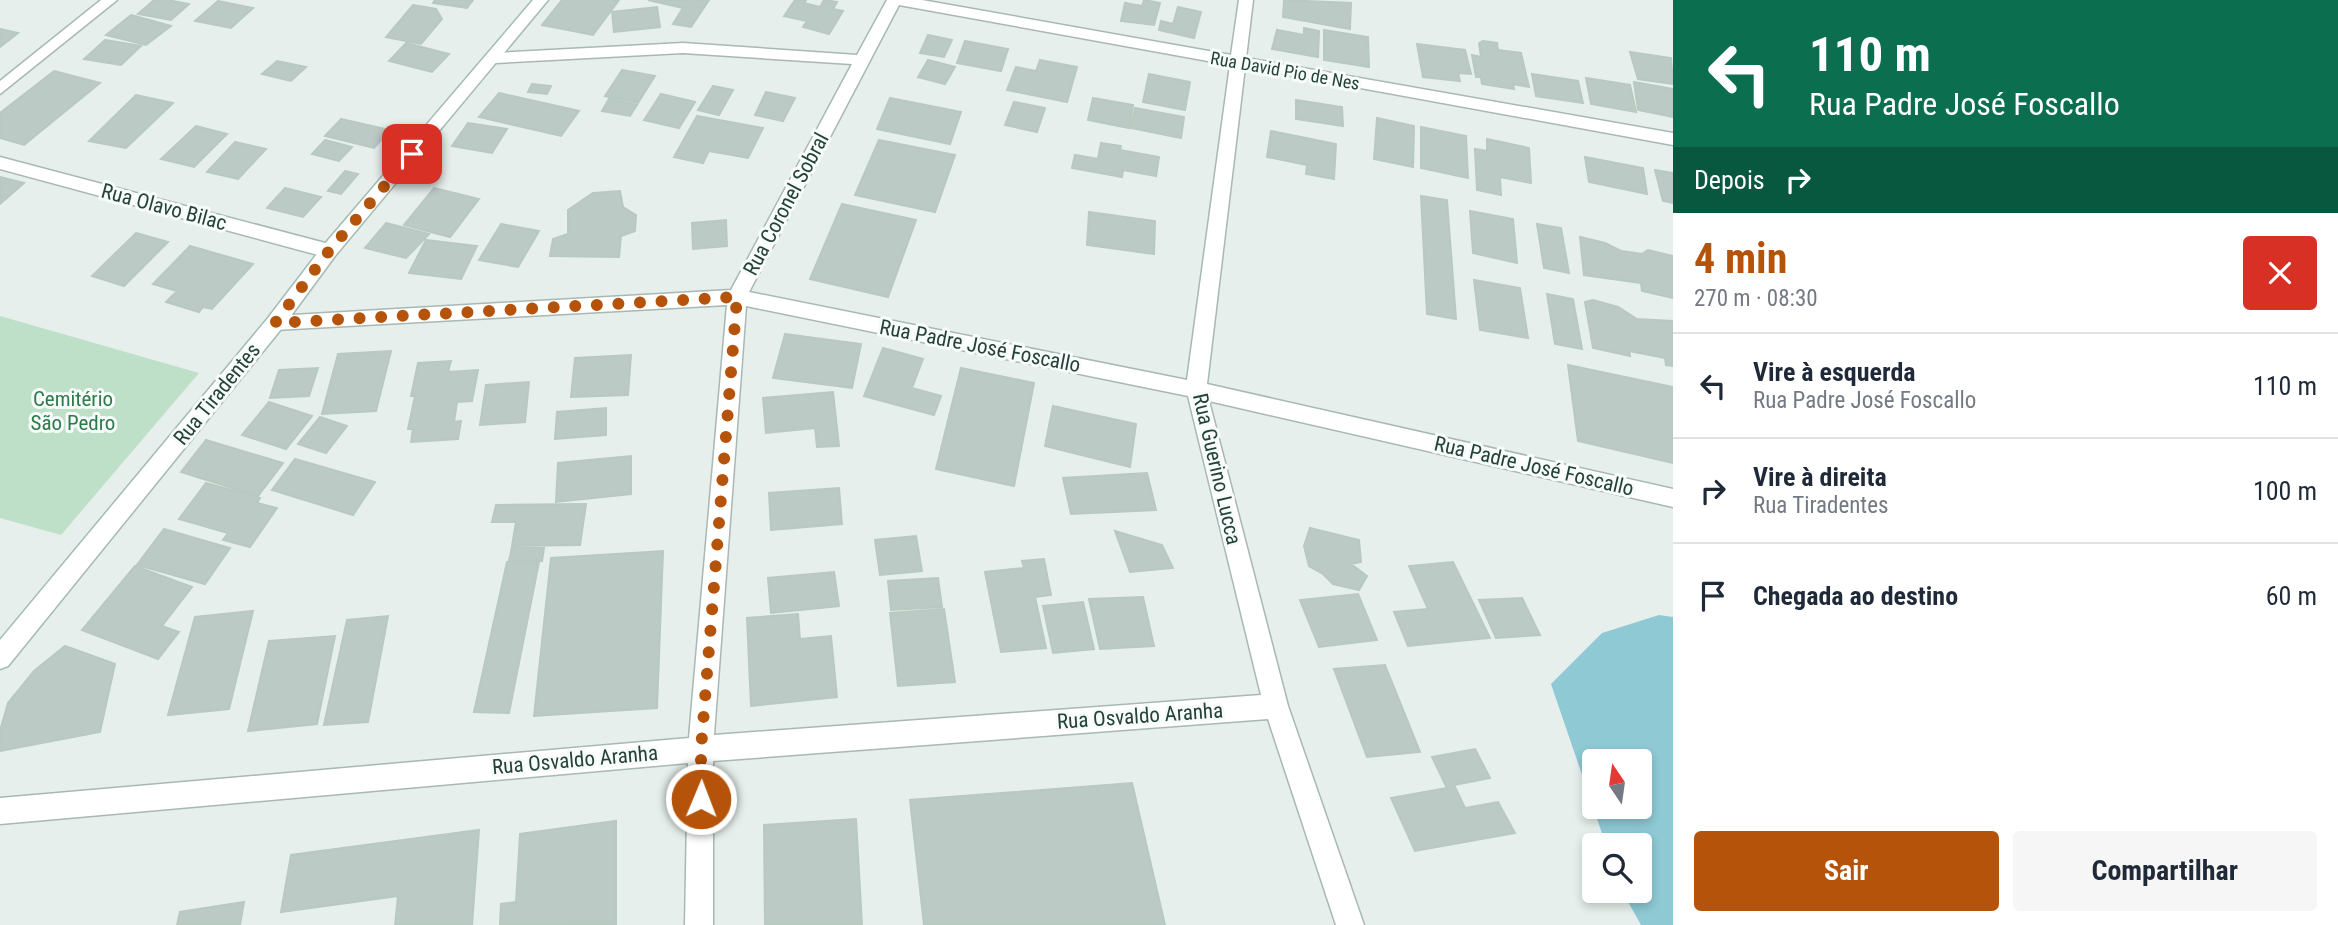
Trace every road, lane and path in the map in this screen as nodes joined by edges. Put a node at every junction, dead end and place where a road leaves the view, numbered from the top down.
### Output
1 (110, 0) edge
2 (541, 0) edge
3 (895, 0) edge
4 (1246, 0) edge
5 (495, 58) junction
6 (861, 61) junction
7 (1240, 64) junction
8 (0, 89) edge
9 (1673, 139) edge
10 (0, 163) edge
11 (329, 251) junction
12 (737, 297) junction
13 (275, 323) junction
14 (1196, 390) junction
15 (1673, 498) edge
16 (0, 657) edge
17 (1276, 706) junction
18 (701, 749) junction
19 (0, 811) edge
20 (699, 925) edge
21 (1350, 925) edge

1 - 8 street
2 - 5 street, Rua Tiradentes
3 - 6 street, Rua Coronel Sobral
3 - 7 street, Rua David Pio de Nes
4 - 7 street, Rua Guerino Lucca
5 - 6 street
5 - 11 street, Rua Tiradentes
6 - 12 street, Rua Coronel Sobral
7 - 9 street, Rua David Pio de Nes
7 - 14 street, Rua Guerino Lucca
10 - 11 street, Rua Olavo Bilac
11 - 13 street, Rua Tiradentes
12 - 13 street, Rua Padre José Foscallo
12 - 14 street, Rua Padre José Foscallo
12 - 18 street, Rua Coronel Sobral
13 - 16 street, Rua Tiradentes
14 - 15 street, Rua Padre José Foscallo
14 - 17 street, Rua Guerino Lucca
17 - 18 street, Rua Osvaldo Aranha
17 - 21 street, Rua Guerino Lucca
18 - 19 street, Rua Osvaldo Aranha
18 - 20 street, Rua Coronel Sobral

